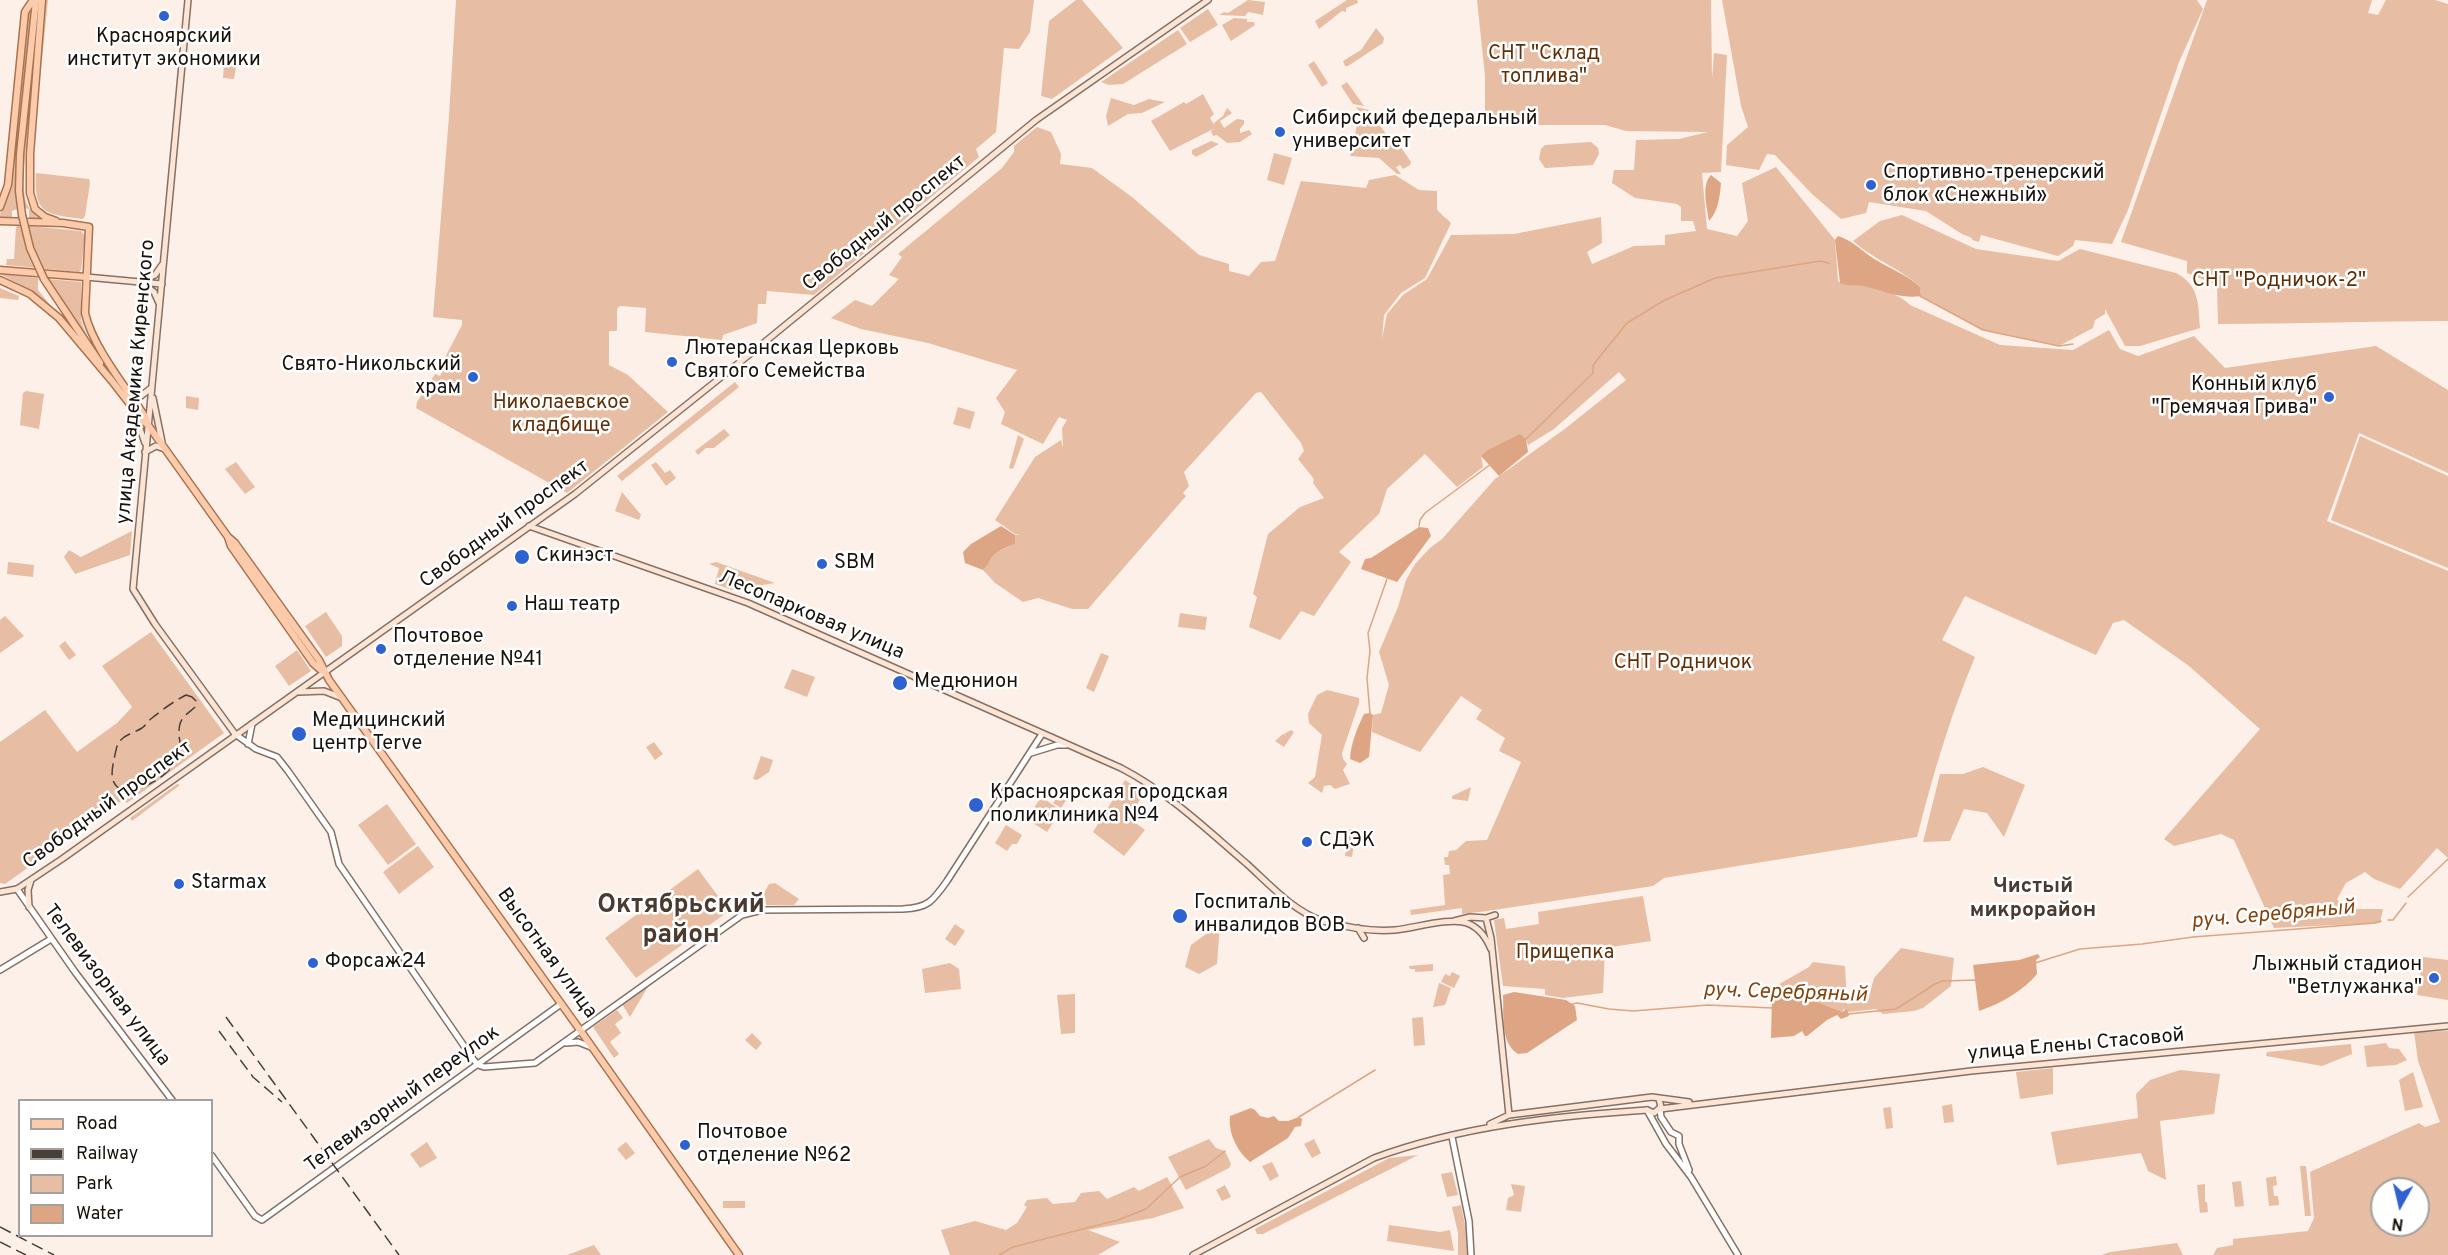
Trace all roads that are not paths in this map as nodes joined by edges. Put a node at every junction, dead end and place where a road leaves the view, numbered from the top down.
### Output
1 (34, 0) edge
2 (42, 0) edge
3 (188, 0) edge
4 (1208, 0) edge
5 (19, 89) junction
6 (23, 127) junction
7 (0, 207) edge
8 (0, 221) edge
9 (63, 224) junction
10 (164, 261) junction
11 (0, 270) edge
12 (86, 277) junction
13 (0, 280) edge
14 (138, 282) junction
15 (162, 284) junction
16 (160, 308) junction
17 (112, 381) junction
18 (152, 386) junction
19 (129, 392) junction
20 (133, 409) junction
21 (148, 425) junction
22 (162, 444) junction
23 (146, 450) junction
24 (167, 450) junction
25 (529, 526) junction
26 (324, 673) junction
27 (298, 692) junction
28 (342, 698) junction
29 (252, 724) junction
30 (235, 734) junction
31 (1042, 734) junction
32 (249, 744) junction
33 (1066, 745) junction
34 (1031, 753) junction
35 (31, 880) junction
36 (17, 889) junction
37 (0, 892) edge
38 (29, 907) junction
39 (1477, 918) junction
40 (1487, 921) junction
41 (1450, 922) junction
42 (1356, 927) junction
43 (1474, 927) junction
44 (1480, 931) junction
45 (1364, 938) dead end
46 (51, 939) junction
47 (1491, 949) junction
48 (0, 970) edge
49 (561, 1004) junction
50 (2448, 1026) edge
51 (580, 1029) junction
52 (564, 1044) junction
53 (594, 1050) junction
54 (478, 1065) junction
55 (171, 1099) edge
56 (1648, 1099) junction
57 (1659, 1100) junction
58 (1707, 1102) junction
59 (1660, 1109) junction
60 (1647, 1110) junction
61 (1509, 1115) junction
62 (1514, 1122) junction
63 (1483, 1128) junction
64 (1671, 1132) junction
65 (1452, 1137) junction
66 (1666, 1144) junction
67 (1679, 1144) junction
68 (213, 1157) edge
69 (1691, 1177) junction
70 (739, 1255) edge
71 (1193, 1255) edge
72 (1471, 1255) edge
73 (1738, 1255) edge

1 - 5 main road
1 - 6 main road
2 - 9 main road
3 - 10 main road, улица Академика Киренского
4 - 25 main road, Свободный проспект
5 - 6 main road
5 - 7 main road
6 - 17 main road, bridge
8 - 9 main road
9 - 12 main road
10 - 14 main road
10 - 15 main road, улица Академика Киренского
11 - 12 main road
12 - 14 main road
12 - 19 main road
13 - 17 main road
14 - 15 main road
14 - 16 main road
15 - 16 main road, улица Академика Киренского
16 - 18 main road, улица Академика Киренского
17 - 20 main road
18 - 19 main road
18 - 21 main road, улица Академика Киренского
18 - 22 main road
19 - 21 main road
20 - 21 main road
20 - 23 main road
21 - 22 main road, Высотная улица
21 - 23 main road, улица Академика Киренского
22 - 24 main road, Высотная улица
23 - 24 main road
23 - 30 main road, улица Академика Киренского
24 - 26 main road, Высотная улица
25 - 26 main road, Свободный проспект
25 - 31 main road, Лесопарковая улица
26 - 27 main road, Свободный проспект
26 - 28 main road, Высотная улица
27 - 28 main road
27 - 29 main road, Свободный проспект
28 - 49 main road, Высотная улица
29 - 30 main road, Свободный проспект
29 - 32 street
30 - 32 street
30 - 35 main road, Свободный проспект
31 - 33 main road, Лесопарковая улица
31 - 34 street
32 - 54 street
33 - 34 street
33 - 42 main road, Лесопарковая улица
34 - 51 street
35 - 36 main road, Свободный проспект
35 - 38 main road
36 - 37 main road, Свободный проспект
36 - 38 street, Телевизорная улица
38 - 46 street, Телевизорная улица
39 - 40 main road
39 - 41 main road, Лесопарковая улица
39 - 43 main road
40 - 44 main road
40 - 47 main road
41 - 42 main road, Лесопарковая улица
41 - 43 main road
42 - 45 main road
43 - 44 main road
44 - 47 main road
46 - 48 street
46 - 55 street, Телевизорная улица
47 - 61 main road
49 - 51 main road, Высотная улица
49 - 54 street, Телевизорный переулок
50 - 58 main road, улица Елены Стасовой
51 - 52 street
51 - 53 main road, Высотная улица
52 - 53 street
52 - 54 street
53 - 70 main road, Высотная улица
54 - 68 street, Телевизорный переулок
56 - 57 main road
56 - 60 main road
56 - 61 main road
57 - 58 main road, улица Елены Стасовой
57 - 59 main road
58 - 59 main road, улица Елены Стасовой
59 - 60 main road
59 - 64 street
60 - 62 main road
60 - 66 street
61 - 62 main road
61 - 63 main road
62 - 63 main road
63 - 65 main road
64 - 66 street
64 - 67 street
65 - 71 main road
65 - 72 street
66 - 67 street
66 - 69 street
67 - 69 street
69 - 73 street

